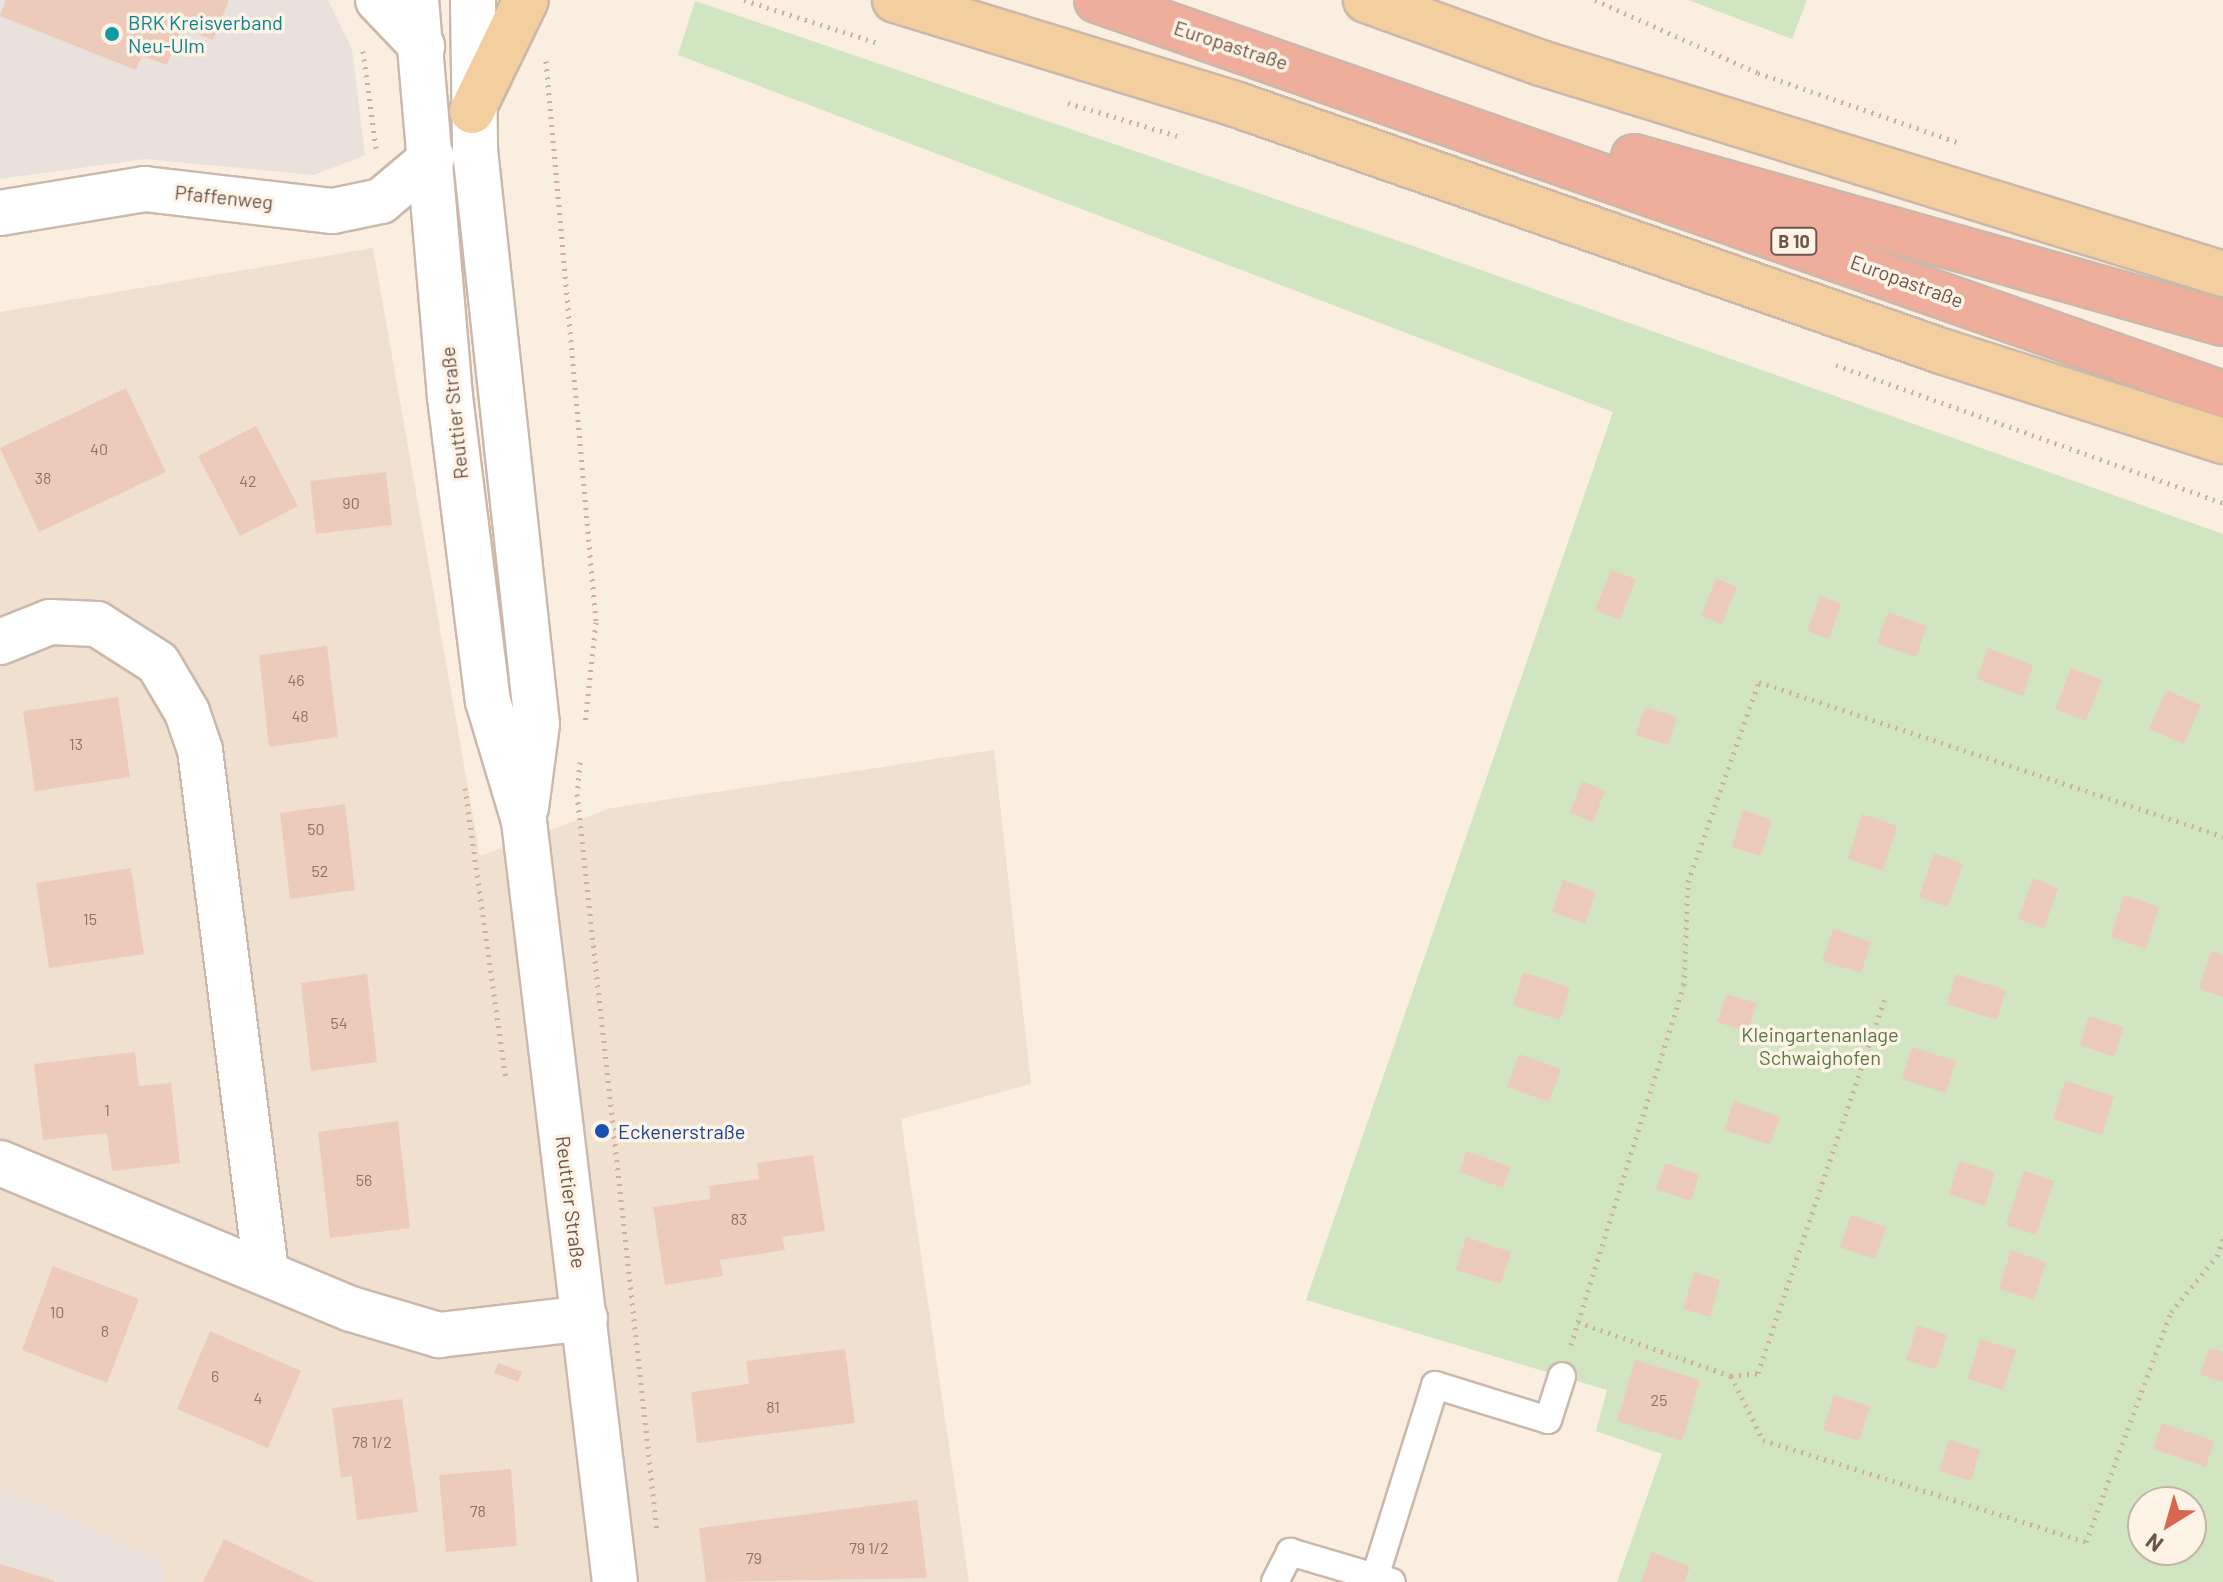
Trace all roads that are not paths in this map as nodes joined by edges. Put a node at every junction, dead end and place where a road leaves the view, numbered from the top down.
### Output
1 (378, 0) edge
2 (416, 0) edge
3 (473, 0) edge
4 (526, 0) edge
5 (895, 0) edge
6 (1097, 0) edge
7 (1366, 0) edge
8 (422, 46) junction
9 (1364, 89) junction
10 (473, 131) junction
11 (432, 158) junction
12 (0, 213) edge
13 (2223, 274) edge
14 (2223, 323) edge
15 (2223, 394) edge
16 (2223, 441) edge
17 (0, 642) edge
18 (524, 821) junction
19 (0, 1163) edge
20 (266, 1271) junction
21 (585, 1318) junction
22 (1562, 1376) dead end
23 (1384, 1580) edge
24 (615, 1582) edge
25 (1275, 1582) edge

1 - 8 main road
2 - 8 main road, Reuttier Straße
3 - 10 main road, Reuttier Straße
4 - 10 main road
5 - 16 main road
6 - 9 highway, Europastraße / B 10
7 - 13 main road
8 - 11 main road, Reuttier Straße
9 - 14 highway, Europastraße / B 10
9 - 15 highway, Europastraße / B 10
10 - 11 lane
10 - 18 main road, Reuttier Straße
11 - 12 main road, Pfaffenweg
11 - 18 main road, Reuttier Straße
17 - 20 main road
18 - 21 main road, Reuttier Straße
19 - 20 main road
20 - 21 main road
21 - 24 main road, Reuttier Straße
22 - 23 lane
23 - 25 lane

